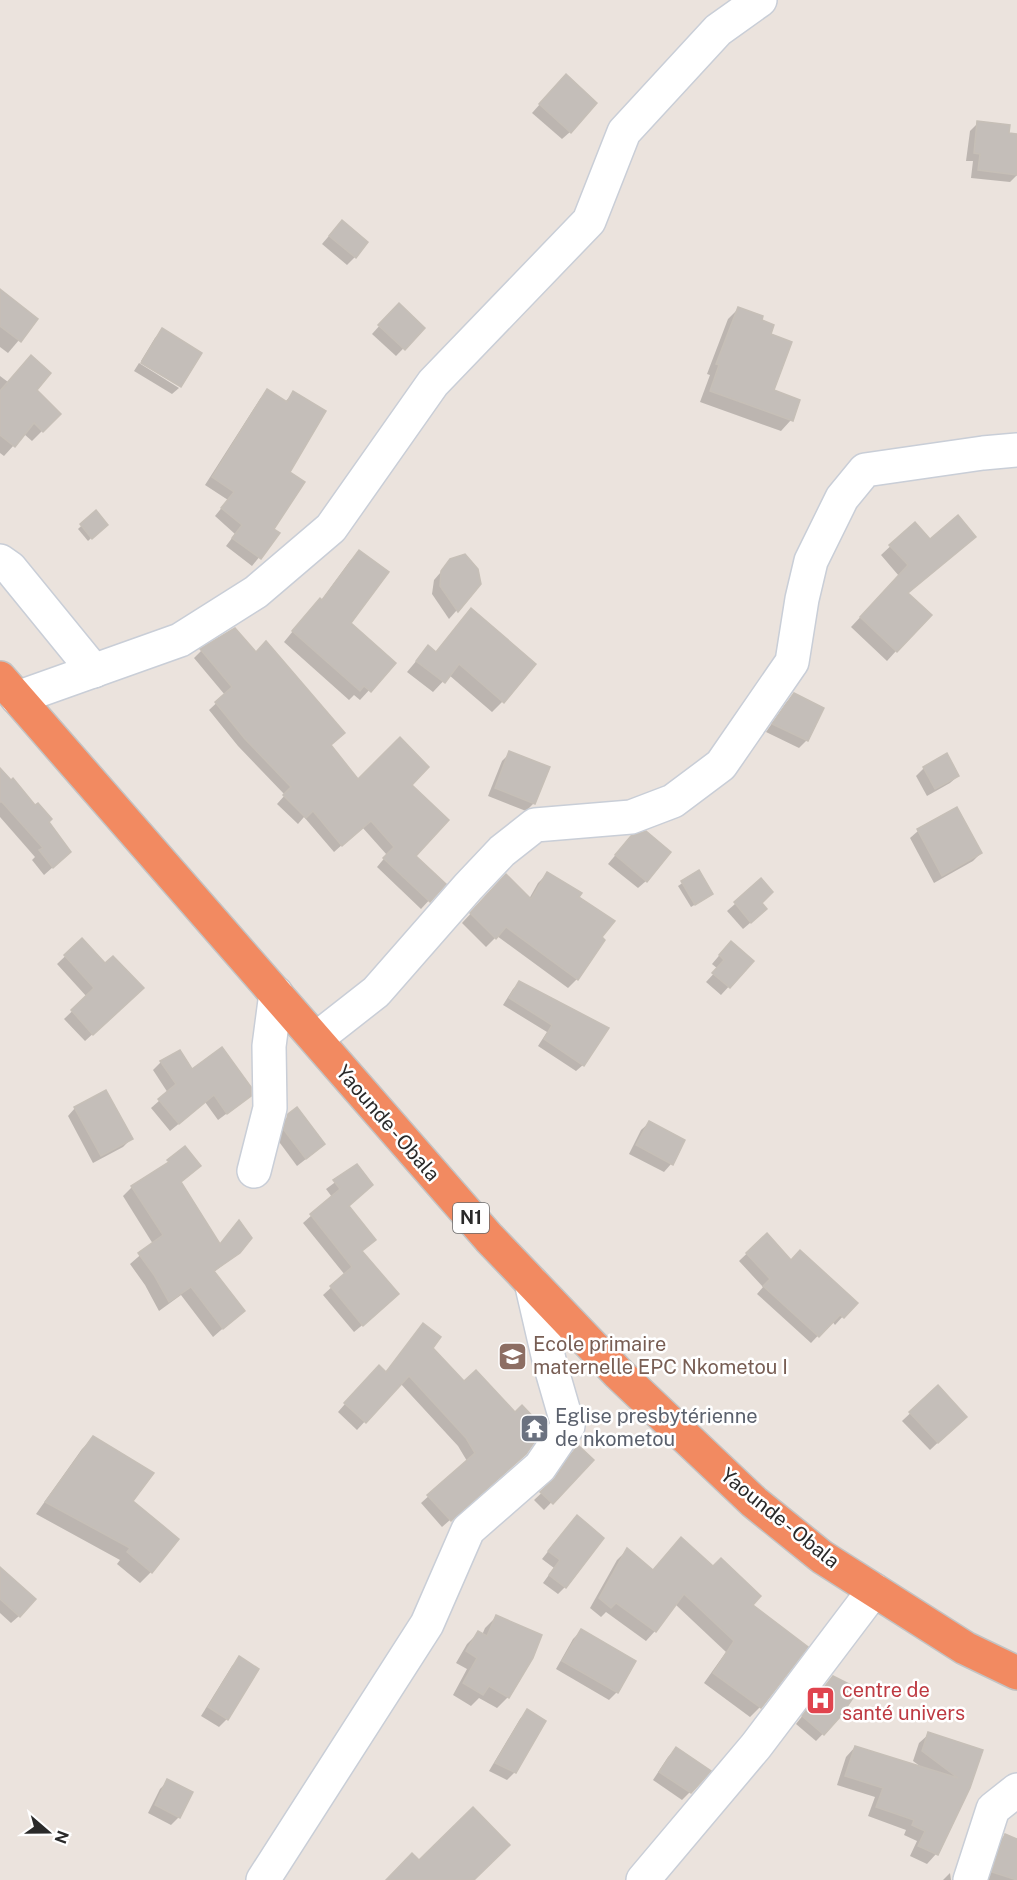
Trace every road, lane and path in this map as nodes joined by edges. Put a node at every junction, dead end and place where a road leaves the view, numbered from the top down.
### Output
1 (760, 0) edge
2 (1017, 450) edge
3 (0, 561) edge
4 (94, 670) junction
5 (9, 688) edge
6 (276, 993) junction
7 (316, 1039) junction
8 (254, 1171) dead end
9 (531, 1282) junction
10 (874, 1590) junction
11 (1017, 1673) edge
12 (1017, 1791) edge
13 (262, 1880) edge
14 (643, 1880) edge
15 (970, 1880) edge

1 - 4 street
2 - 7 street
3 - 4 street
4 - 5 street
5 - 6 highway, Yaounde - Obala / N1
6 - 7 highway, Yaounde - Obala / N1
6 - 8 street
7 - 9 highway, Yaounde - Obala / N1
9 - 10 highway, Yaounde - Obala / N1
9 - 13 street
10 - 11 highway, Yaounde - Obala / N1
10 - 14 street
12 - 15 street

